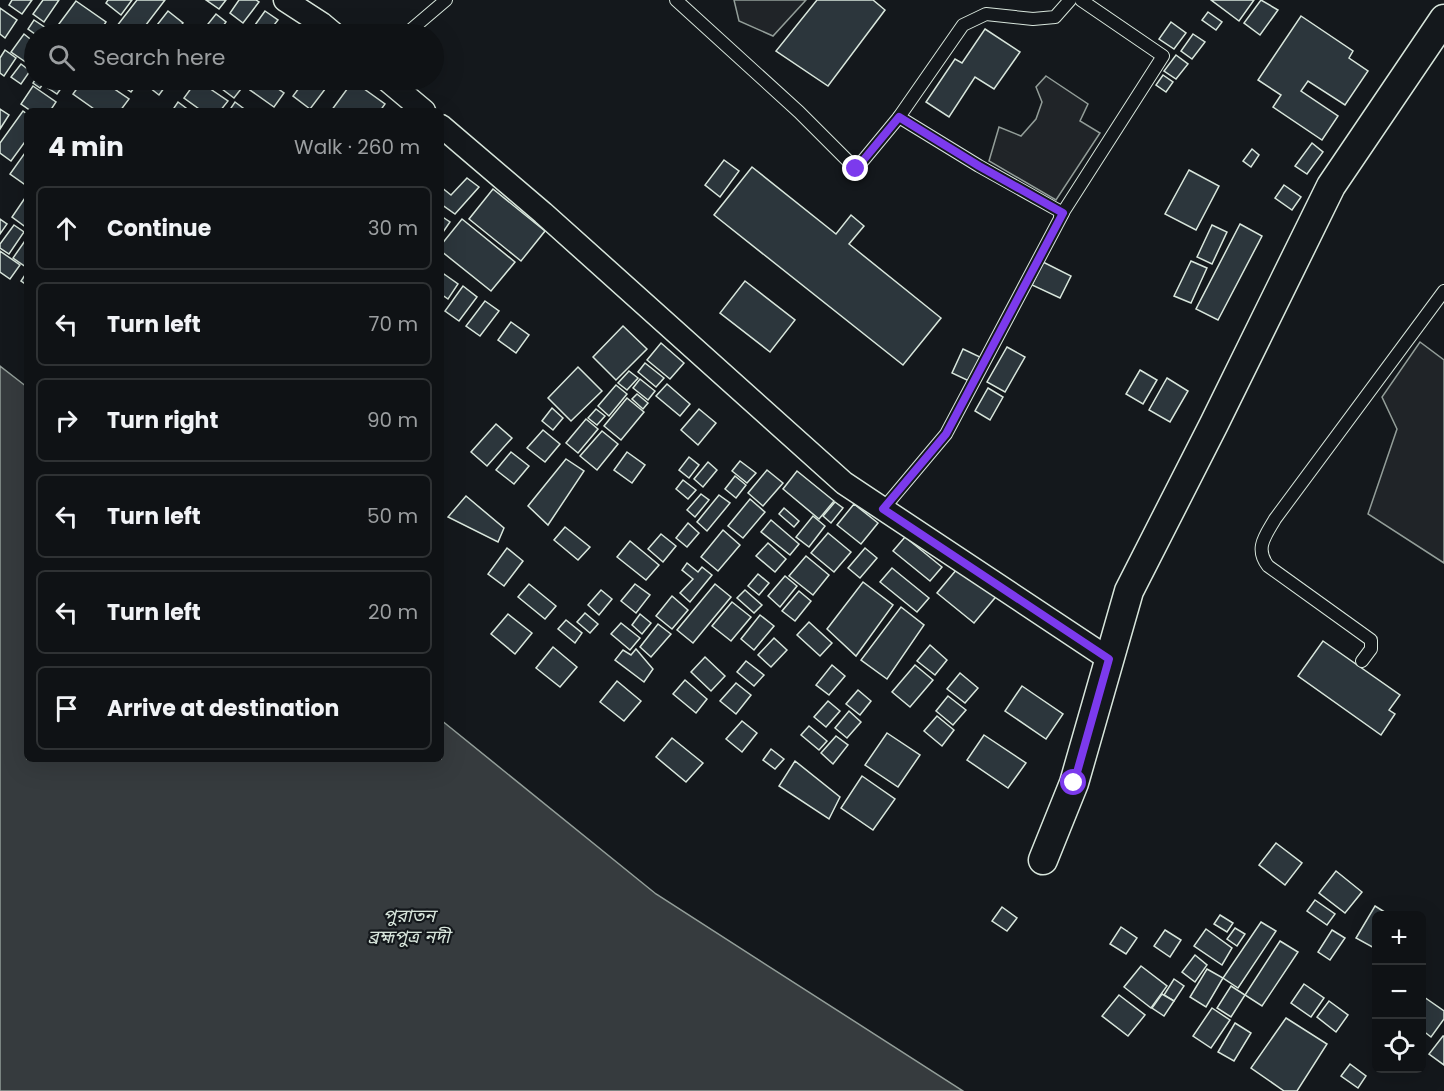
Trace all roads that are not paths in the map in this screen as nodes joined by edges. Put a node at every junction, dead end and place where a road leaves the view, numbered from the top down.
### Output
1 (285, 0) edge
2 (446, 0) edge
3 (676, 0) edge
4 (1070, 0) edge
5 (1081, 0) edge
6 (1444, 19) edge
7 (322, 24) edge
8 (418, 24) edge
9 (399, 90) edge
10 (420, 108) edge
11 (899, 117) junction
12 (444, 129) edge
13 (1060, 217) junction
14 (1444, 291) edge
15 (883, 509) junction
16 (1109, 659) junction
17 (1362, 661) dead end
18 (1043, 860) dead end

1 - 7 street
2 - 8 lane
3 - 11 lane
4 - 11 lane
5 - 13 lane
6 - 16 street
9 - 10 street
11 - 13 lane
12 - 15 street
13 - 15 lane
14 - 17 lane
15 - 16 street
16 - 18 street

